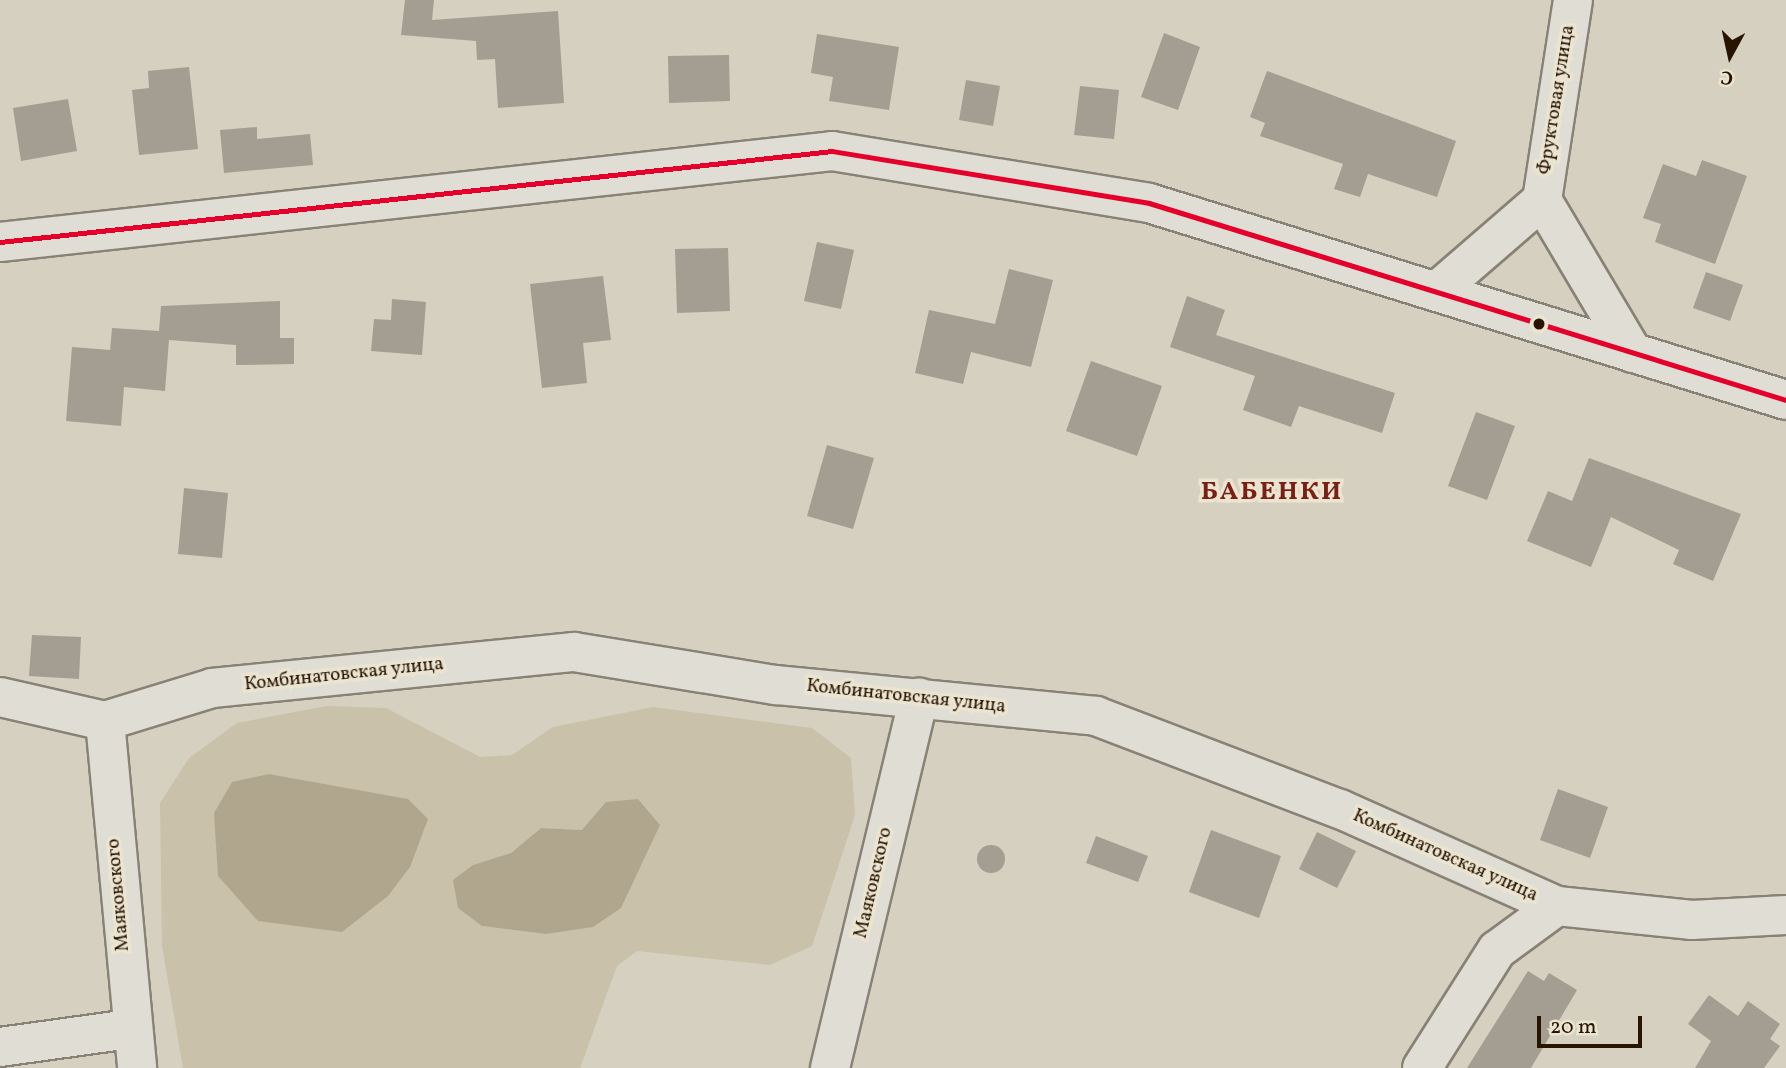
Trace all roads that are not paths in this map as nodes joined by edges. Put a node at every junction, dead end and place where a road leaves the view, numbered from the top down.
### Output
1 (1567, 2) edge
2 (1542, 200) junction
3 (0, 242) edge
4 (1437, 291) junction
5 (1633, 353) junction
6 (1786, 400) edge
7 (0, 697) edge
8 (919, 698) junction
9 (105, 721) junction
10 (1557, 906) junction
11 (1786, 915) edge
12 (130, 1029) junction
13 (0, 1047) edge
14 (137, 1068) edge
15 (830, 1068) edge
16 (1422, 1068) edge

1 - 2 street, Фруктовая улица
2 - 4 street, Фруктовая улица
2 - 5 street, Фруктовая улица
3 - 4 street
4 - 5 street
5 - 6 street
7 - 9 street
8 - 9 street, Комбинатовская улица
8 - 10 street, Комбинатовская улица
8 - 15 street, Маяковского
9 - 12 street, Маяковского
10 - 11 street, Комбинатовская улица
10 - 16 street
12 - 13 street
12 - 14 street, Маяковского

